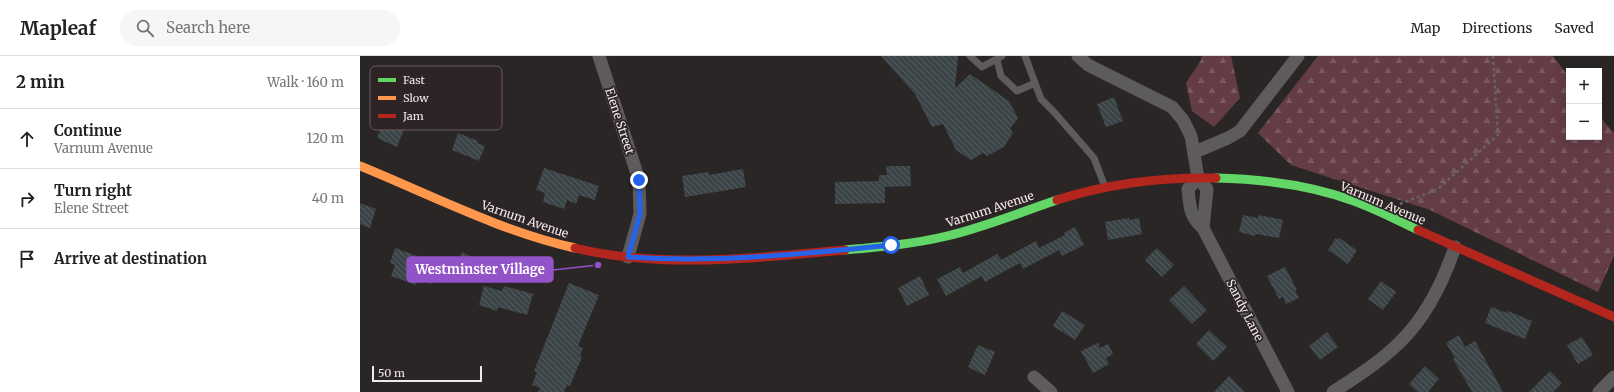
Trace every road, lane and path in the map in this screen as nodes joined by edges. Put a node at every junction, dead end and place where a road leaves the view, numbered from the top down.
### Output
1 (599, 56) edge
2 (970, 56) edge
3 (1025, 56) edge
4 (1078, 56) edge
5 (1298, 56) edge
6 (1493, 56) edge
7 (999, 58) edge
8 (1035, 83) junction
9 (1195, 152) junction
10 (360, 166) edge
11 (1198, 178) junction
12 (1105, 187) junction
13 (1380, 212) junction
14 (1455, 247) junction
15 (628, 257) junction
16 (1614, 318) edge
17 (1034, 377) dead end
18 (1614, 377) edge
19 (1051, 392) edge
20 (1288, 392) edge
21 (1333, 392) edge
22 (1599, 392) edge

1 - 15 street, Elene Street
2 - 7 lane
3 - 8 lane
4 - 9 street
5 - 9 street
6 - 13 path
7 - 8 lane
8 - 12 lane
9 - 11 street
10 - 15 main road, Varnum Avenue
11 - 12 main road, Varnum Avenue
11 - 13 main road, Varnum Avenue
11 - 20 street, Sandy Lane
12 - 15 main road, Varnum Avenue
13 - 14 main road, Varnum Avenue
14 - 16 main road, Varnum Avenue
14 - 21 street
17 - 19 street
18 - 22 street

